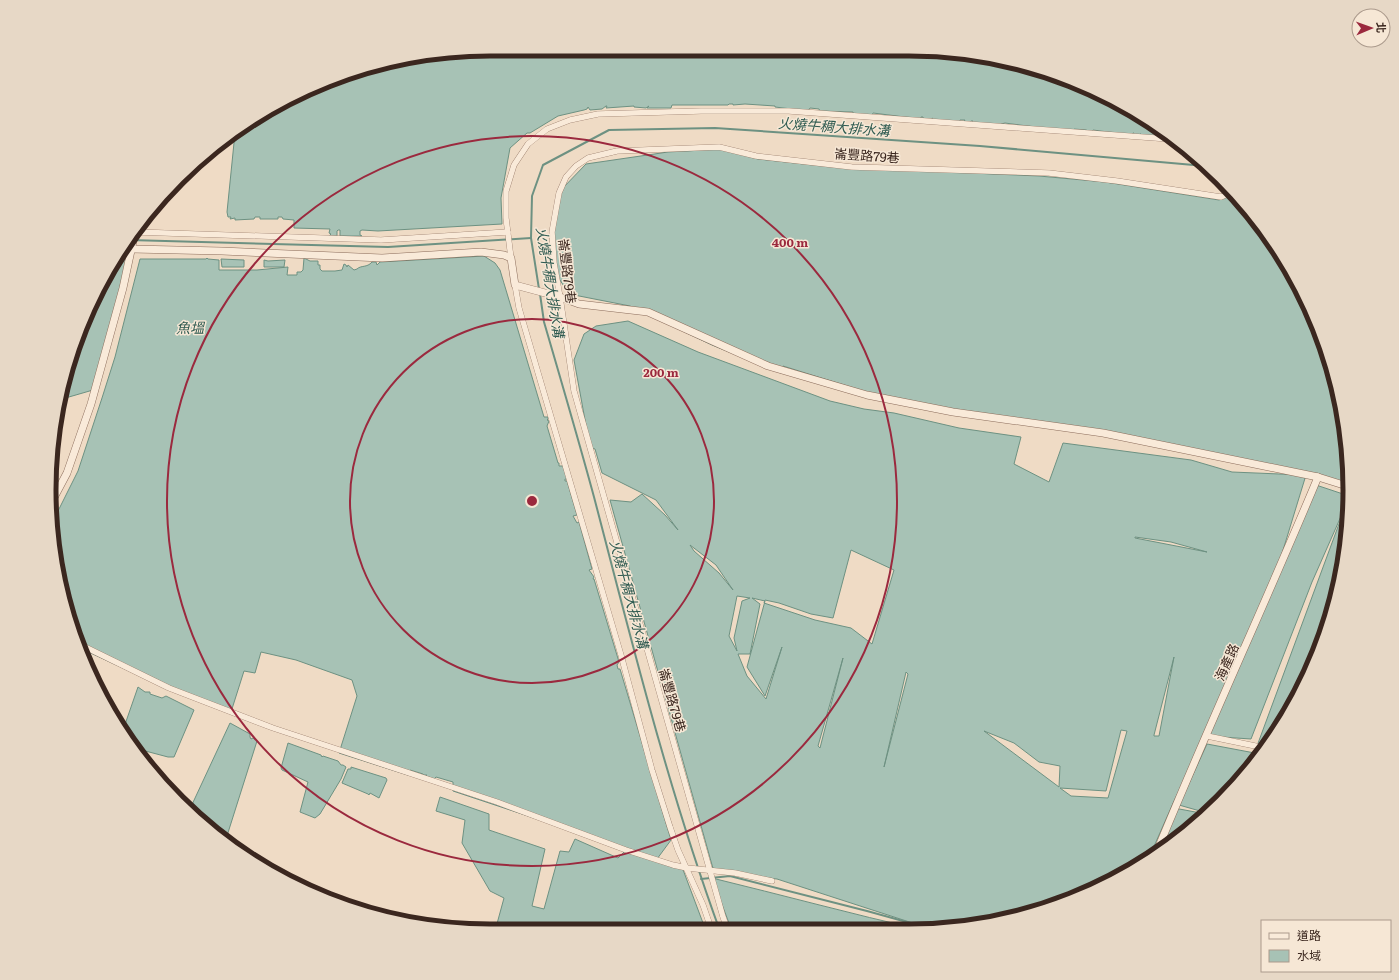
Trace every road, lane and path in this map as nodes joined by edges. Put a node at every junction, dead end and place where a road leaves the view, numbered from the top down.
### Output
1 (1163, 139) edge
2 (1226, 194) edge
3 (141, 232) edge
4 (508, 232) junction
5 (133, 244) edge
6 (132, 249) junction
7 (511, 258) junction
8 (515, 285) junction
9 (560, 297) junction
10 (1318, 477) junction
11 (1343, 485) edge
12 (56, 493) edge
13 (86, 647) edge
14 (1206, 736) junction
15 (1258, 747) edge
16 (1160, 843) edge
17 (687, 868) junction
18 (710, 871) junction
19 (772, 881) dead end
20 (710, 924) edge
21 (726, 924) edge

1 - 4 street
2 - 9 street, 崙豐路79巷
3 - 4 street
4 - 7 street
5 - 6 street
6 - 7 street
6 - 12 street
7 - 8 street
8 - 9 street
8 - 17 street
9 - 10 street
9 - 18 street, 崙豐路79巷
10 - 11 street
10 - 14 street, 海產路
13 - 17 street
14 - 15 street
14 - 16 street, 海產路
17 - 18 street
17 - 20 street
18 - 19 street
18 - 21 street, 崙豐路79巷

